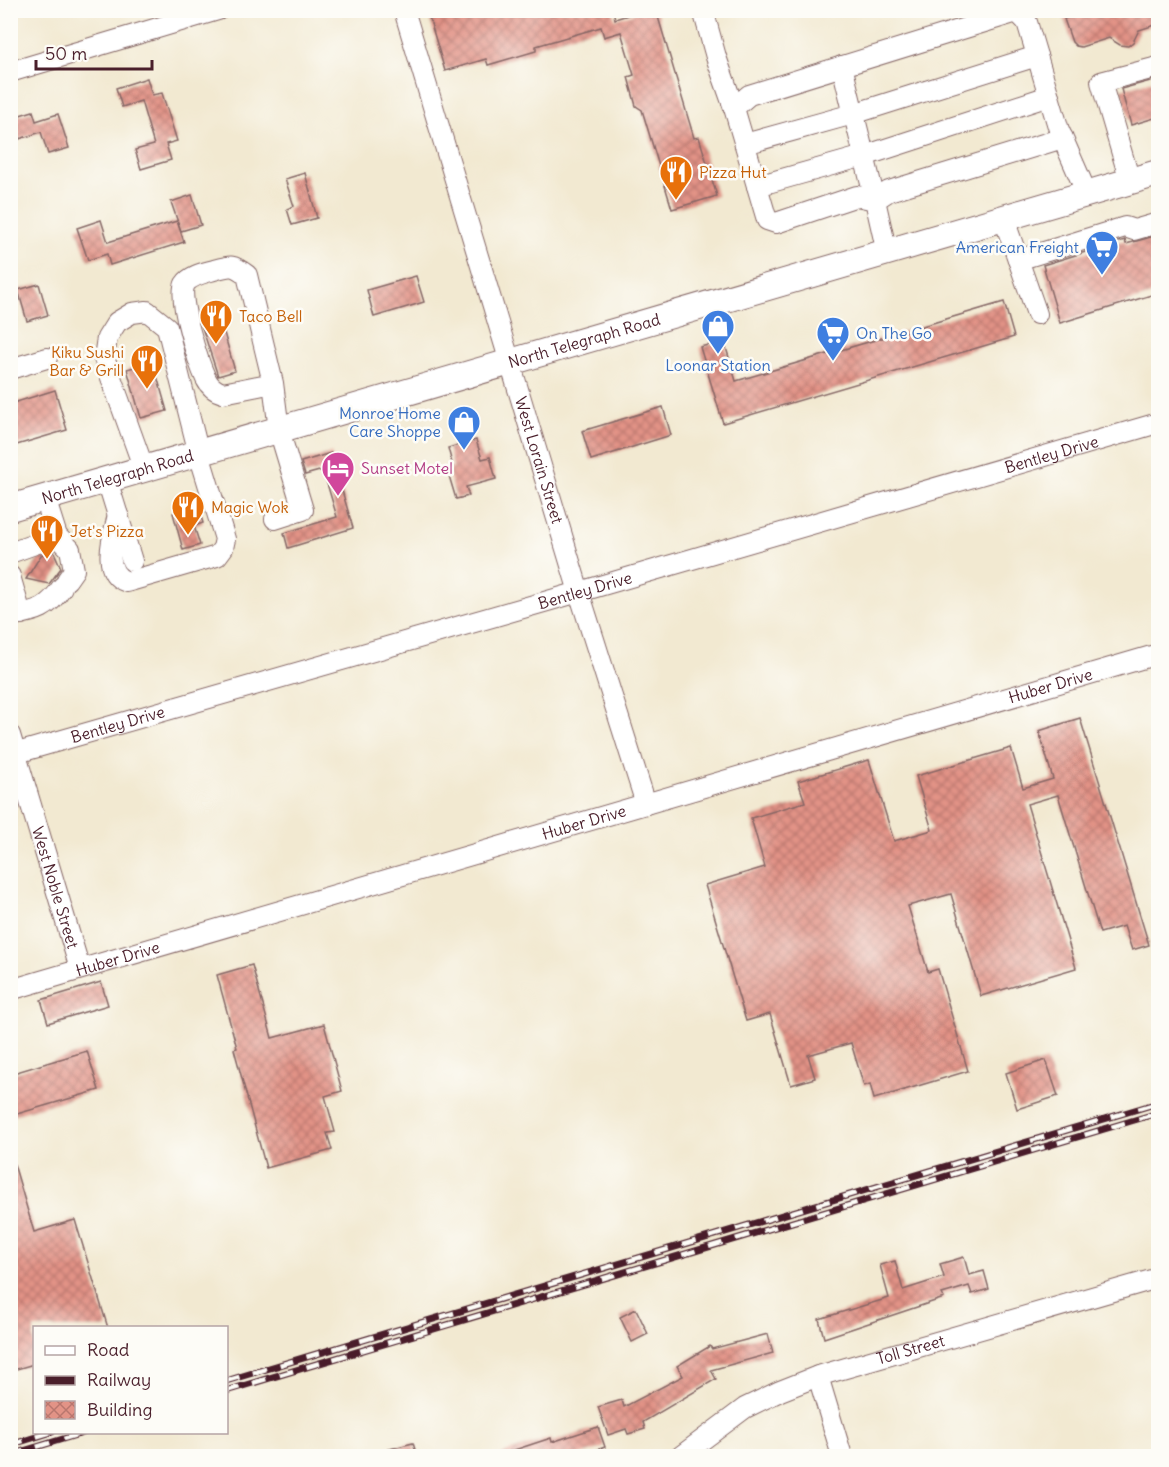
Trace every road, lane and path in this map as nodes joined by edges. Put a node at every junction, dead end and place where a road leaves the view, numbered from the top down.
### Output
1 (218, 10) edge
2 (404, 10) edge
3 (704, 10) edge
4 (1037, 56) junction
5 (842, 66) junction
6 (1158, 67) edge
7 (10, 72) edge
8 (1049, 96) junction
9 (734, 108) junction
10 (854, 114) junction
11 (1063, 138) junction
12 (745, 144) junction
13 (864, 156) junction
14 (1158, 173) edge
15 (1130, 181) junction
16 (757, 186) junction
17 (1087, 194) junction
18 (875, 200) junction
19 (1004, 219) junction
20 (1158, 223) edge
21 (887, 253) junction
22 (1018, 260) junction
23 (1037, 314) dead end
24 (47, 358) dead end
25 (511, 363) junction
26 (10, 369) edge
27 (273, 383) junction
28 (1158, 423) edge
29 (279, 430) junction
30 (199, 454) junction
31 (144, 470) junction
32 (107, 480) junction
33 (45, 498) junction
34 (10, 508) edge
35 (118, 516) junction
36 (275, 519) dead end
37 (57, 536) junction
38 (11, 552) edge
39 (132, 561) dead end
40 (10, 576) edge
41 (579, 592) junction
42 (16, 615) edge
43 (1158, 654) edge
44 (12, 747) edge
45 (646, 804) junction
46 (80, 969) junction
47 (10, 990) edge
48 (1158, 1278) edge
49 (818, 1376) junction
50 (681, 1456) edge
51 (842, 1456) edge

1 - 7 street
2 - 25 street, West Lorain Street
3 - 9 street
4 - 5 street
4 - 8 street
4 - 10 street
5 - 9 street
5 - 10 street
6 - 15 street
8 - 11 street
8 - 13 street
9 - 12 street
10 - 12 street
10 - 13 street
11 - 17 street
11 - 18 street
12 - 16 street
13 - 16 street
13 - 18 street
14 - 15 main road, North Telegraph Road
15 - 17 main road, North Telegraph Road
16 - 18 street
17 - 19 main road, North Telegraph Road
18 - 21 street
19 - 21 main road, North Telegraph Road
19 - 22 street
20 - 22 street
21 - 25 main road, North Telegraph Road
22 - 23 street
24 - 26 street
25 - 29 main road, North Telegraph Road
25 - 41 street, West Lorain Street
27 - 27 street
27 - 29 street
28 - 41 street, Bentley Drive
29 - 30 main road, North Telegraph Road
29 - 36 street
30 - 31 main road, North Telegraph Road
30 - 31 street
30 - 35 street
31 - 32 main road, North Telegraph Road
32 - 33 main road, North Telegraph Road
32 - 35 street
33 - 34 main road, North Telegraph Road
33 - 37 street
35 - 39 street
37 - 38 street
37 - 42 street
40 - 42 street
41 - 44 street, Bentley Drive
41 - 45 street, West Lorain Street
43 - 45 street, Huber Drive
44 - 46 street, West Noble Street
45 - 46 street, Huber Drive
46 - 47 street, Huber Drive
48 - 49 street, Toll Street
49 - 50 street, Toll Street
49 - 51 street

